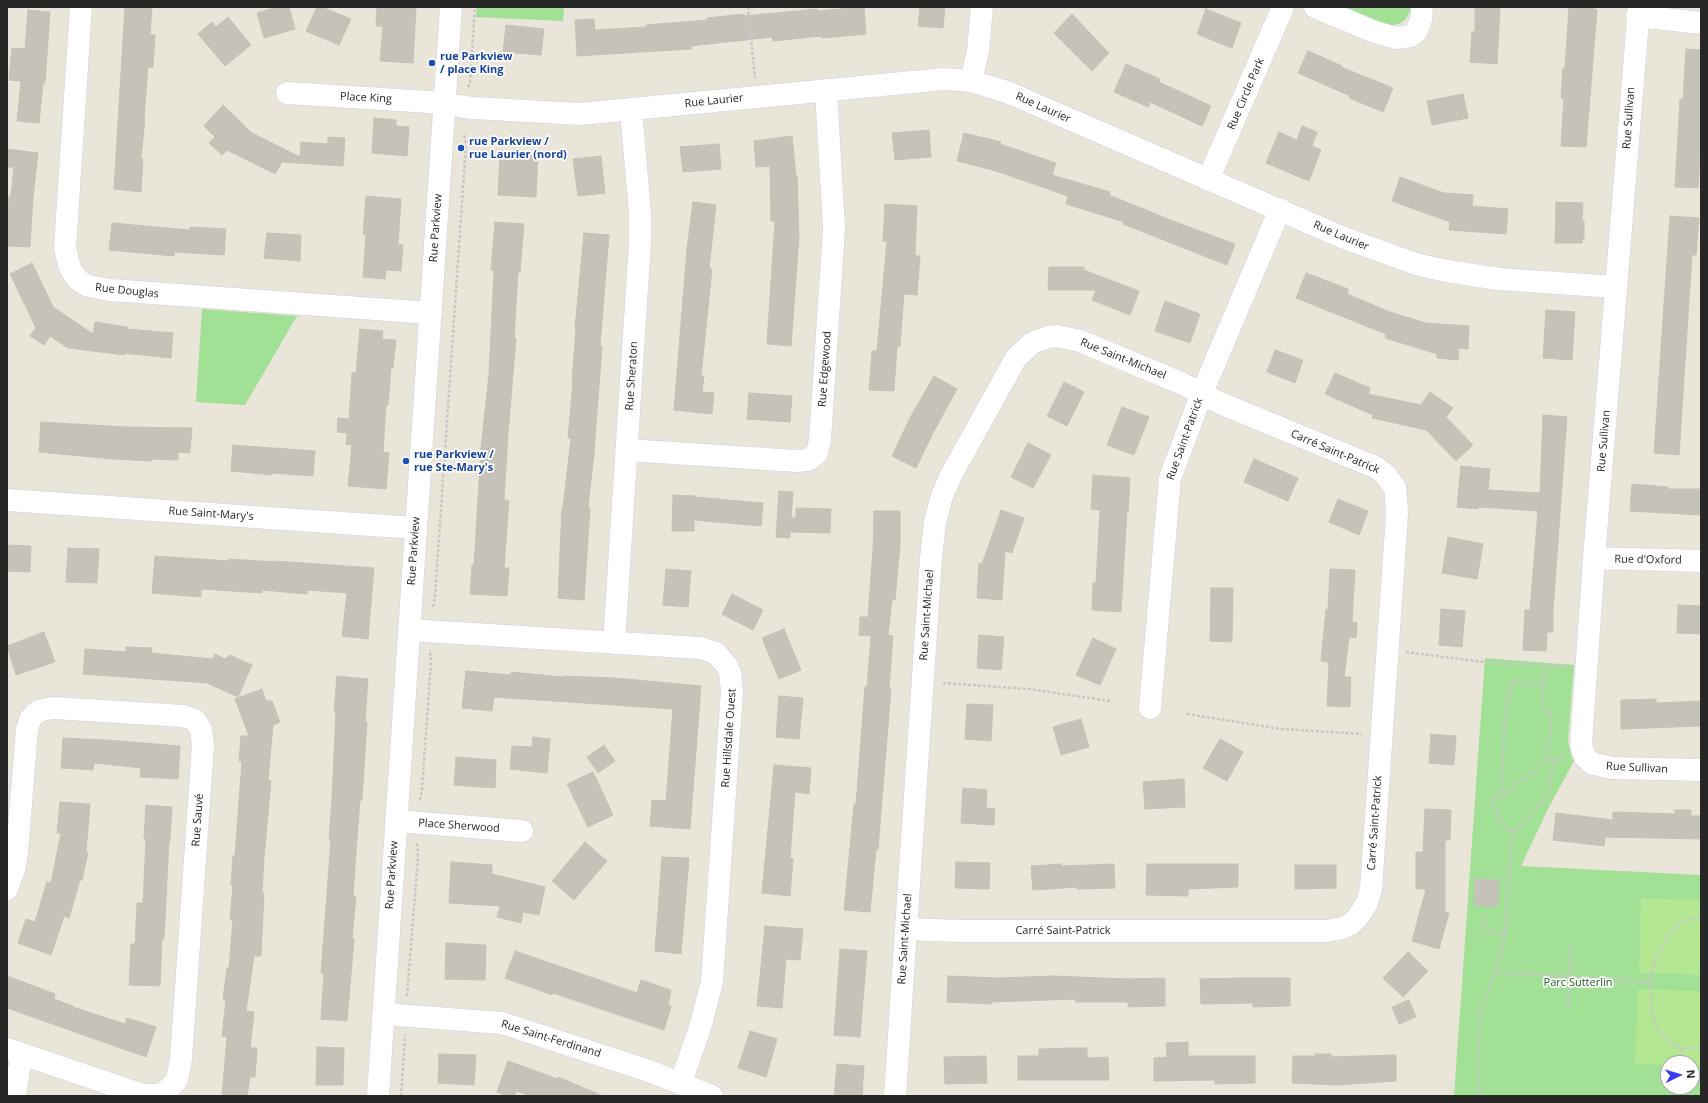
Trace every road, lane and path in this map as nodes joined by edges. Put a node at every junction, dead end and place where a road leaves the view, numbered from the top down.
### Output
1 (81, 7) edge
2 (451, 7) edge
3 (475, 7) edge
4 (748, 7) edge
5 (982, 7) edge
6 (1283, 7) edge
7 (1315, 7) edge
8 (1422, 7) edge
9 (1638, 12) edge
10 (1701, 23) edge
11 (971, 81) junction
12 (755, 84) dead end
13 (468, 88) dead end
14 (826, 91) junction
15 (287, 93) dead end
16 (445, 104) junction
17 (630, 110) junction
18 (464, 134) dead end
19 (1208, 180) junction
20 (1280, 210) junction
21 (1616, 287) junction
22 (431, 313) junction
23 (1202, 394) junction
24 (627, 450) junction
25 (7, 500) edge
26 (415, 528) junction
27 (1594, 558) junction
28 (1701, 561) edge
29 (433, 606) dead end
30 (409, 630) junction
31 (614, 643) junction
32 (1400, 651) dead end
33 (430, 656) dead end
34 (1546, 666) junction
35 (1573, 668) dead end
36 (936, 683) dead end
37 (1544, 685) junction
38 (1110, 701) dead end
39 (1150, 708) dead end
40 (1187, 714) dead end
41 (1368, 734) dead end
42 (1566, 756) dead end
43 (1547, 757) junction
44 (1556, 760) junction
45 (1701, 770) edge
46 (1500, 796) junction
47 (420, 798) dead end
48 (396, 821) junction
49 (522, 831) dead end
50 (1514, 832) junction
51 (417, 850) dead end
52 (7, 889) edge
53 (1484, 916) dead end
54 (1701, 917) edge
55 (906, 929) junction
56 (1505, 932) junction
57 (1571, 943) dead end
58 (1495, 972) junction
59 (1570, 976) junction
60 (1650, 982) junction
61 (408, 989) dead end
62 (1568, 1012) dead end
63 (383, 1014) junction
64 (404, 1040) dead end
65 (1682, 1048) junction
66 (1701, 1048) edge
67 (15, 1052) edge
68 (1682, 1055) edge
69 (681, 1082) junction
70 (15, 1096) edge
71 (378, 1096) edge
72 (401, 1096) edge
73 (712, 1096) edge
74 (895, 1096) edge
75 (1480, 1096) edge

1 - 22 street, Rue Douglas
2 - 16 street, Rue Parkview
3 - 13 path
4 - 12 path
5 - 11 street
6 - 19 street, Rue Circle Park
7 - 8 street
9 - 10 street
9 - 21 street, Rue Sullivan
11 - 14 street, Rue Laurier
11 - 19 street, Rue Laurier
14 - 17 street, Rue Laurier
14 - 24 street, Rue Edgewood
15 - 16 street, Place King
16 - 17 street, Rue Laurier
16 - 22 street, Rue Parkview
17 - 24 street, Rue Sheraton
18 - 29 path
19 - 20 street, Rue Laurier
20 - 21 street, Rue Laurier
20 - 23 street, Rue Saint-Patrick
21 - 27 street, Rue Sullivan
22 - 26 street, Rue Parkview
23 - 39 street, Rue Saint-Patrick
23 - 55 street, Rue Saint-Michael
23 - 55 street, Carré Saint-Patrick
24 - 31 street, Rue Sheraton
25 - 26 street, Rue Saint-Mary's
26 - 30 street, Rue Parkview
27 - 28 street, Rue d'Oxford
27 - 45 street, Rue Sullivan
30 - 31 street, Rue Hillsdale Ouest
30 - 48 street, Rue Parkview
31 - 69 street, Rue Hillsdale Ouest
32 - 34 path
33 - 47 path
34 - 35 path
34 - 37 path
36 - 38 path
37 - 43 path
37 - 46 path
40 - 41 path
42 - 44 path
43 - 44 path
43 - 46 path
44 - 50 path
46 - 50 path
48 - 49 street, Place Sherwood
48 - 63 street, Rue Parkview
50 - 56 path
51 - 61 path
52 - 67 street, Rue Sauvé
53 - 56 path
54 - 60 path
55 - 74 street, Rue Saint-Michael
56 - 58 path
57 - 59 path
58 - 59 path
58 - 75 path
59 - 60 path
59 - 62 path
60 - 65 path
63 - 69 street, Rue Saint-Ferdinand
63 - 71 street, Rue Parkview
64 - 72 path
65 - 66 path
65 - 68 path
67 - 70 street
69 - 73 street, Rue Saint-Ferdinand

